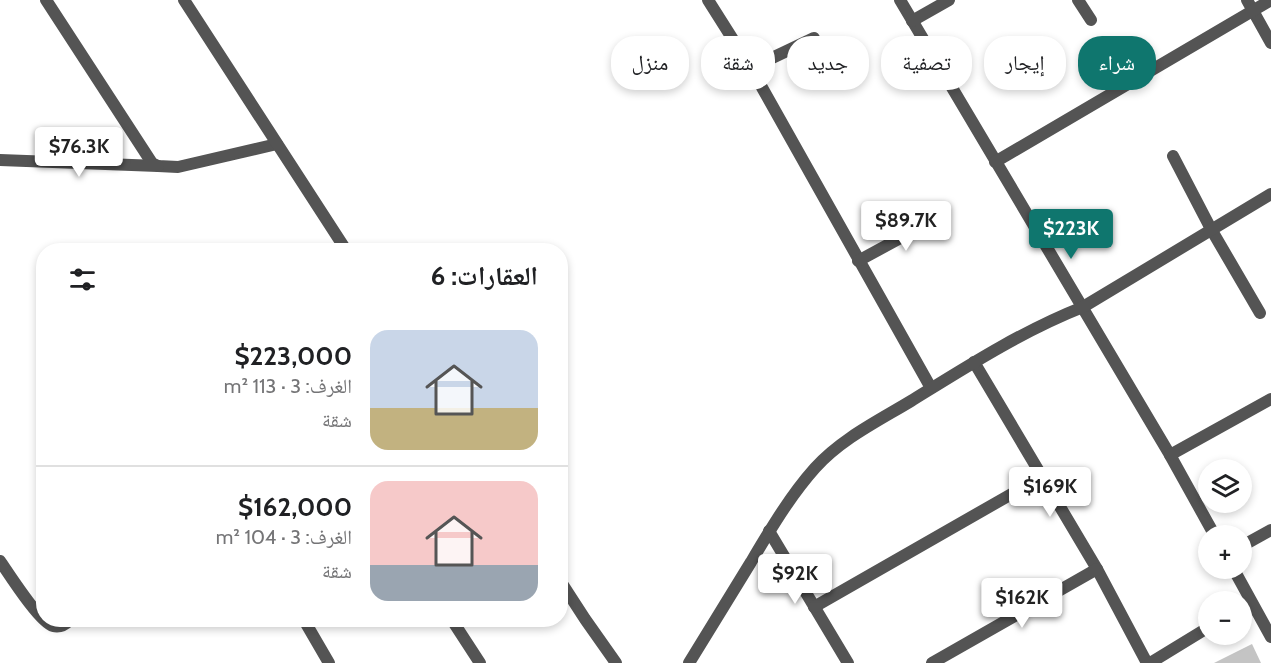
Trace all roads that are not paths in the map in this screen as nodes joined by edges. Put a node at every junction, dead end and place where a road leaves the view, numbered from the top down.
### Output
1 (46, 0) edge
2 (184, 0) edge
3 (708, 0) edge
4 (900, 0) edge
5 (949, 0) edge
6 (1078, 0) edge
7 (1271, 0) edge
8 (1250, 6) edge
9 (1091, 20) dead end
10 (912, 21) junction
11 (731, 36) edge
12 (1271, 43) edge
13 (763, 90) edge
14 (277, 144) junction
15 (1173, 156) dead end
16 (0, 160) edge
17 (995, 162) junction
18 (158, 166) junction
19 (1271, 194) edge
20 (939, 217) dead end
21 (1211, 230) junction
22 (341, 243) edge
23 (858, 261) junction
24 (1083, 307) junction
25 (1260, 313) dead end
26 (974, 362) junction
27 (931, 388) junction
28 (1271, 399) edge
29 (1170, 455) junction
30 (1043, 477) junction
31 (1209, 525) edge
32 (1271, 530) edge
33 (770, 531) junction
34 (1252, 540) edge
35 (0, 561) edge
36 (1097, 569) junction
37 (568, 593) edge
38 (814, 606) junction
39 (36, 611) edge
40 (1252, 611) edge
41 (308, 627) edge
42 (457, 627) edge
43 (1198, 633) edge
44 (1271, 637) edge
45 (329, 663) edge
46 (480, 663) edge
47 (616, 663) edge
48 (689, 663) edge
49 (848, 663) edge
50 (932, 663) edge
51 (1148, 663) edge

1 - 18 street
2 - 14 street
3 - 11 street
4 - 10 street
5 - 10 street
6 - 9 street
7 - 8 street
8 - 12 street
8 - 17 street
10 - 17 street
13 - 23 street
14 - 18 street
14 - 22 street
15 - 21 street
16 - 18 street
17 - 24 street
19 - 21 street
20 - 23 street
21 - 24 street
21 - 25 street
23 - 27 street
24 - 26 street
24 - 29 street
26 - 27 street
26 - 30 street
27 - 33 street
28 - 29 street
29 - 31 street
30 - 36 street
30 - 38 street
32 - 34 street
33 - 38 street
33 - 48 street
35 - 39 street
36 - 50 street
36 - 51 street
37 - 47 street
38 - 49 street
40 - 44 street
41 - 45 street
42 - 46 street
43 - 51 street

